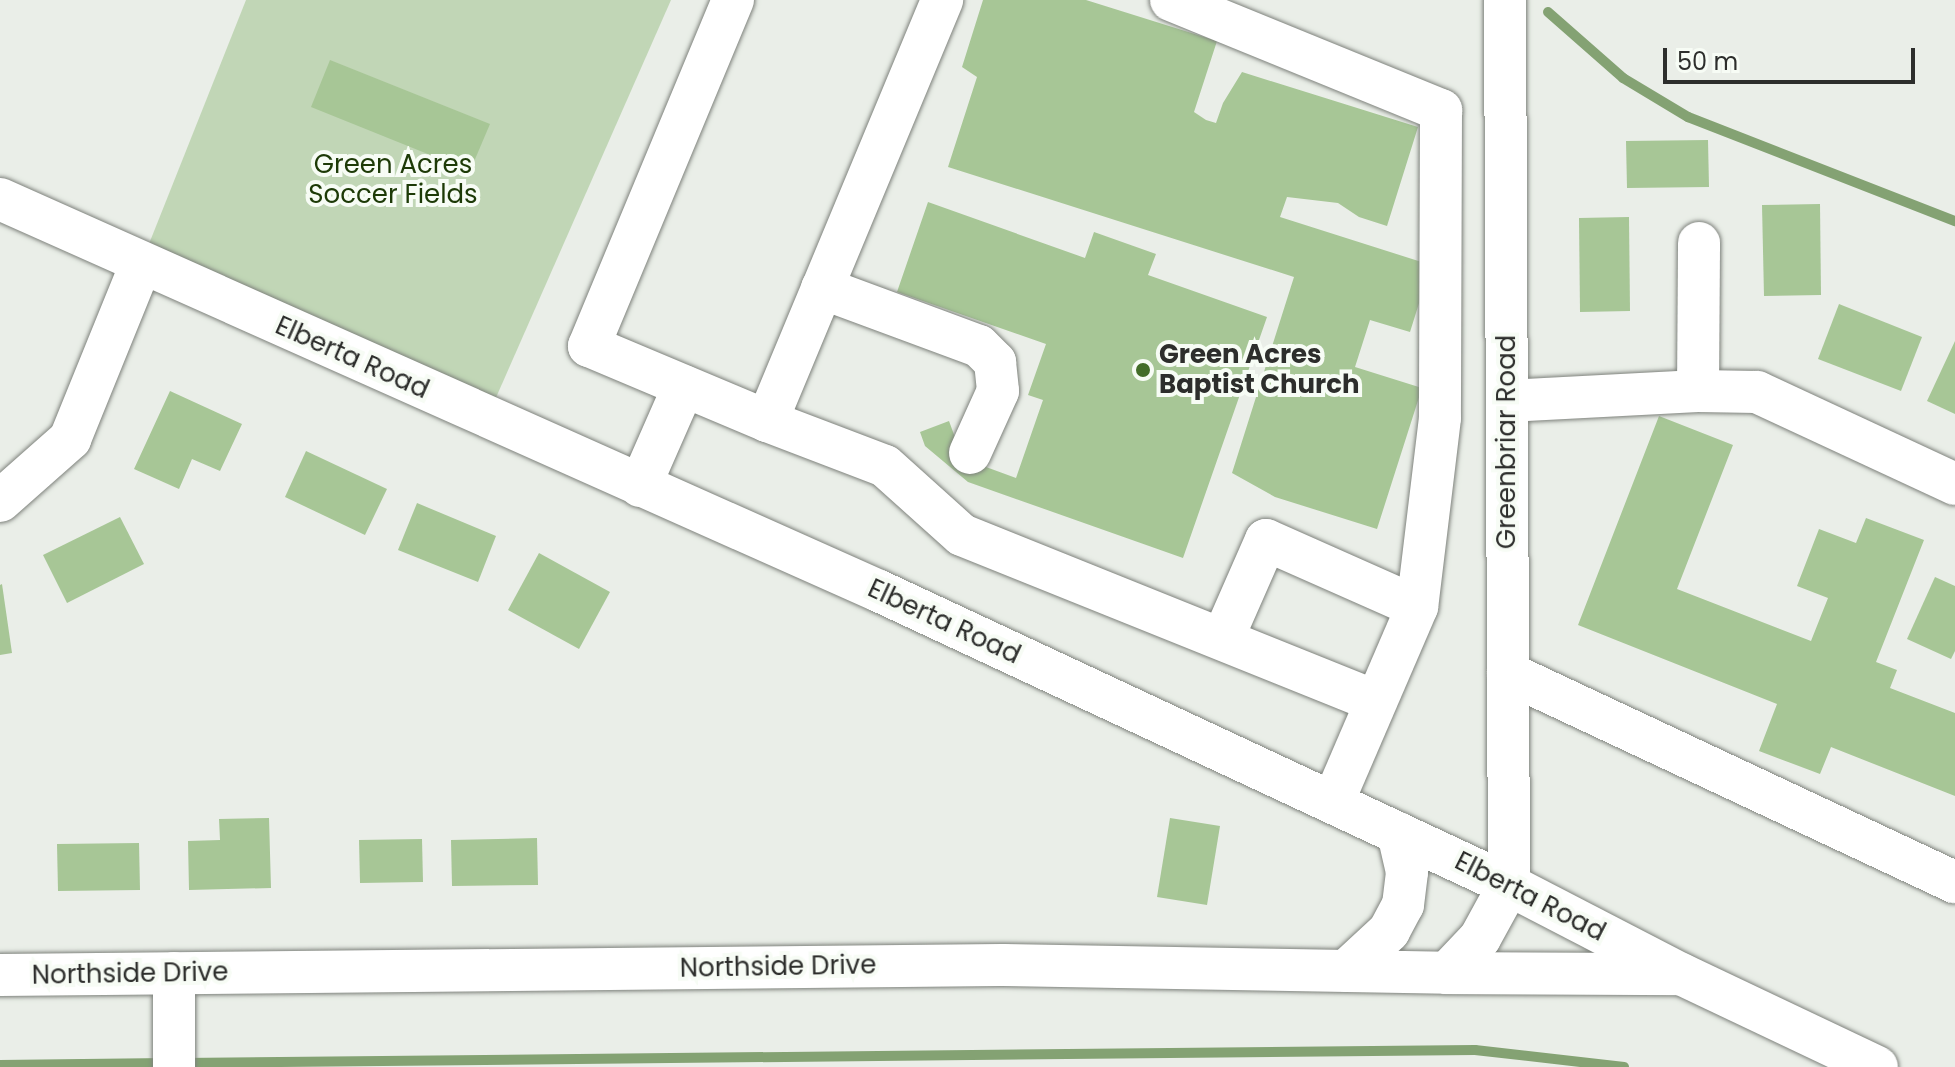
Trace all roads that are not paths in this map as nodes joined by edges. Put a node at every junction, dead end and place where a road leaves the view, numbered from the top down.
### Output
1 (733, 0) edge
2 (942, 0) edge
3 (1171, 0) edge
4 (1505, 0) edge
5 (0, 199) edge
6 (1699, 243) dead end
7 (141, 264) junction
8 (822, 288) junction
9 (684, 386) junction
10 (1698, 391) junction
11 (1507, 401) junction
12 (767, 421) junction
13 (1955, 484) edge
14 (640, 486) junction
15 (926, 500) junction
16 (0, 501) edge
17 (1417, 607) junction
18 (1223, 638) junction
19 (1508, 673) junction
20 (1375, 701) junction
21 (1333, 802) junction
22 (1398, 833) junction
23 (1955, 882) edge
24 (1509, 885) junction
25 (1346, 971) junction
26 (174, 973) junction
27 (1447, 973) junction
28 (1681, 974) junction
29 (0, 975) edge
30 (174, 1067) edge
31 (1877, 1067) edge

1 - 9 street
2 - 8 street
3 - 17 street
4 - 11 street, Greenbriar Road
5 - 7 street, Elberta Road
6 - 10 street
7 - 14 street, Elberta Road
7 - 16 street
8 - 12 street
8 - 15 street
9 - 12 street
9 - 14 street
10 - 11 street
10 - 13 street
11 - 19 street, Greenbriar Road
12 - 15 street
14 - 21 street, Elberta Road
15 - 18 street
17 - 18 street
17 - 20 street
18 - 20 street
19 - 23 street
19 - 24 street, Greenbriar Road
20 - 21 street
21 - 22 street, Elberta Road
22 - 24 street, Elberta Road
22 - 25 street
24 - 27 street
24 - 28 street, Elberta Road
25 - 26 street, Northside Drive
25 - 27 street, Northside Drive
26 - 29 street, Northside Drive
26 - 30 street
27 - 28 street, Northside Drive
28 - 31 street, Elberta Road

